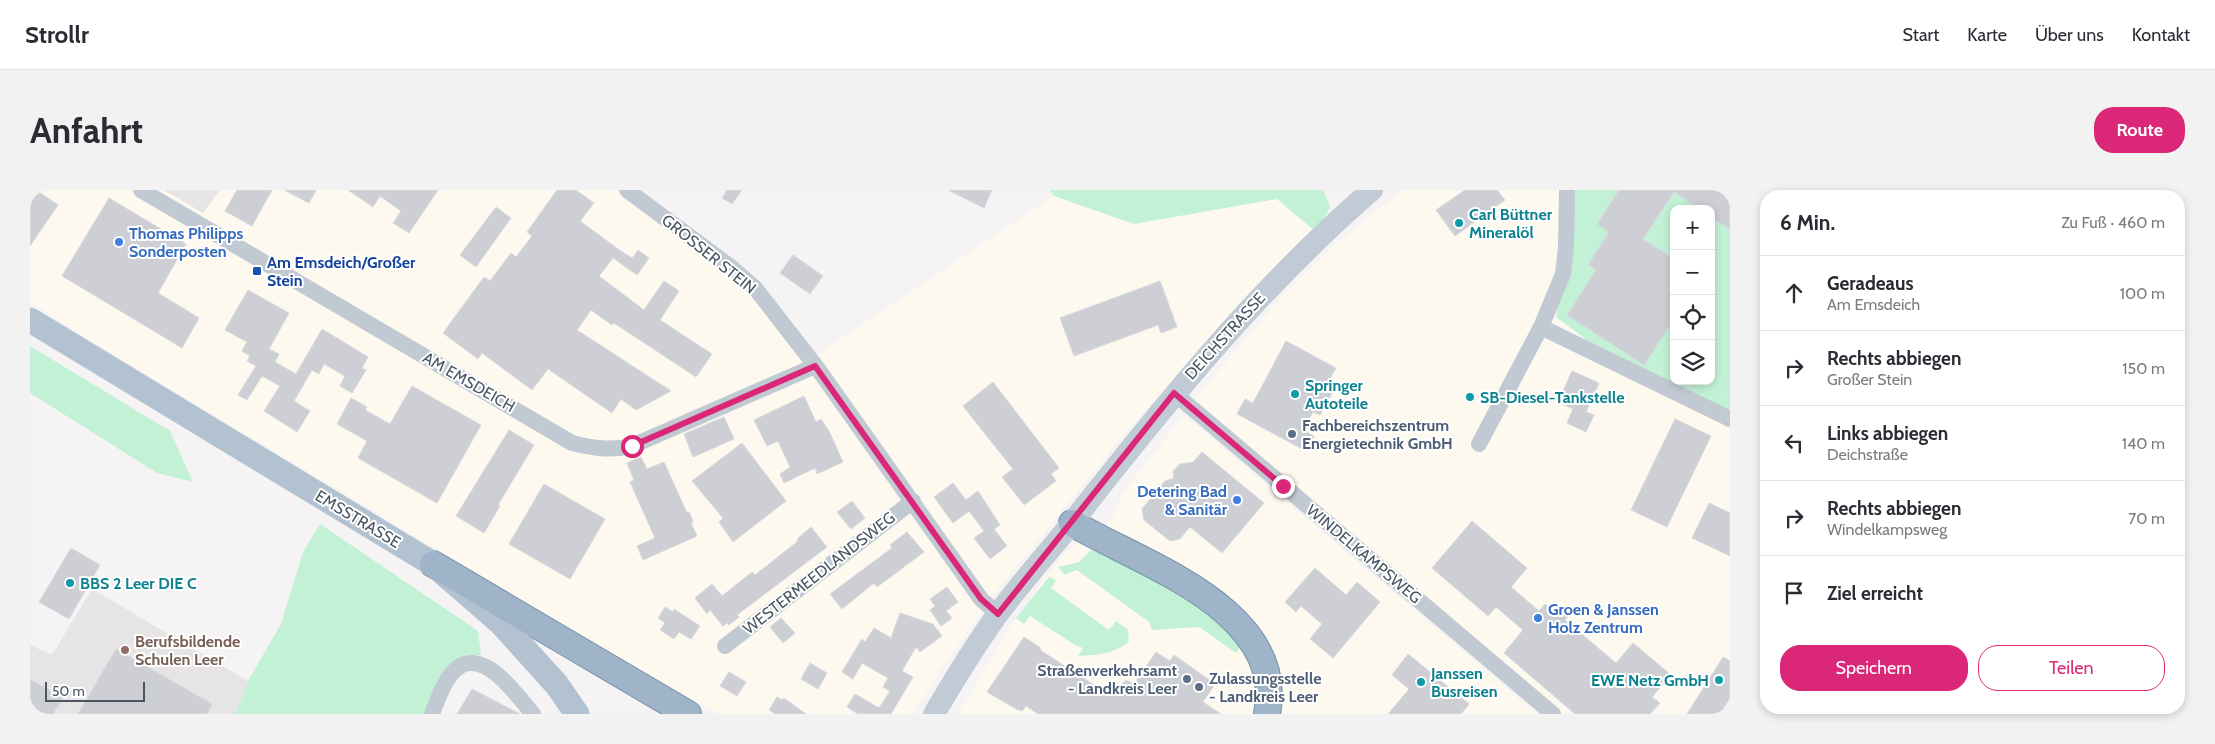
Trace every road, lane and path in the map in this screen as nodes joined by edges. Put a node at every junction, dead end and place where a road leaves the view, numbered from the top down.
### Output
1 (141, 190) edge
2 (627, 190) edge
3 (1372, 190) edge
4 (1567, 190) edge
5 (30, 320) edge
6 (1541, 327) junction
7 (815, 366) junction
8 (1174, 393) junction
9 (1730, 419) edge
10 (1479, 444) dead end
11 (913, 501) junction
12 (1072, 523) junction
13 (433, 564) junction
14 (998, 614) junction
15 (725, 646) dead end
16 (432, 714) edge
17 (533, 714) edge
18 (577, 714) edge
19 (688, 714) edge
20 (934, 714) edge
21 (1267, 714) edge
22 (1553, 714) edge

1 - 7 street, AM EMSDEICH
2 - 7 street, GROSSER STEIN
3 - 8 main road, DEICHSTRASSE
4 - 6 street
5 - 13 main road, EMSSTRASSE
6 - 9 street
6 - 10 street
7 - 11 street, GROSSER STEIN
8 - 12 main road, DEICHSTRASSE
8 - 22 street, WINDELKAMPSWEG
11 - 14 street, GROSSER STEIN
11 - 15 street, WESTERMEEDLANDSWEG
12 - 14 main road, DEICHSTRASSE
12 - 21 highway
13 - 18 main road
13 - 19 highway, EMSSTRASSE
14 - 20 main road, DEICHSTRASSE
16 - 17 street

